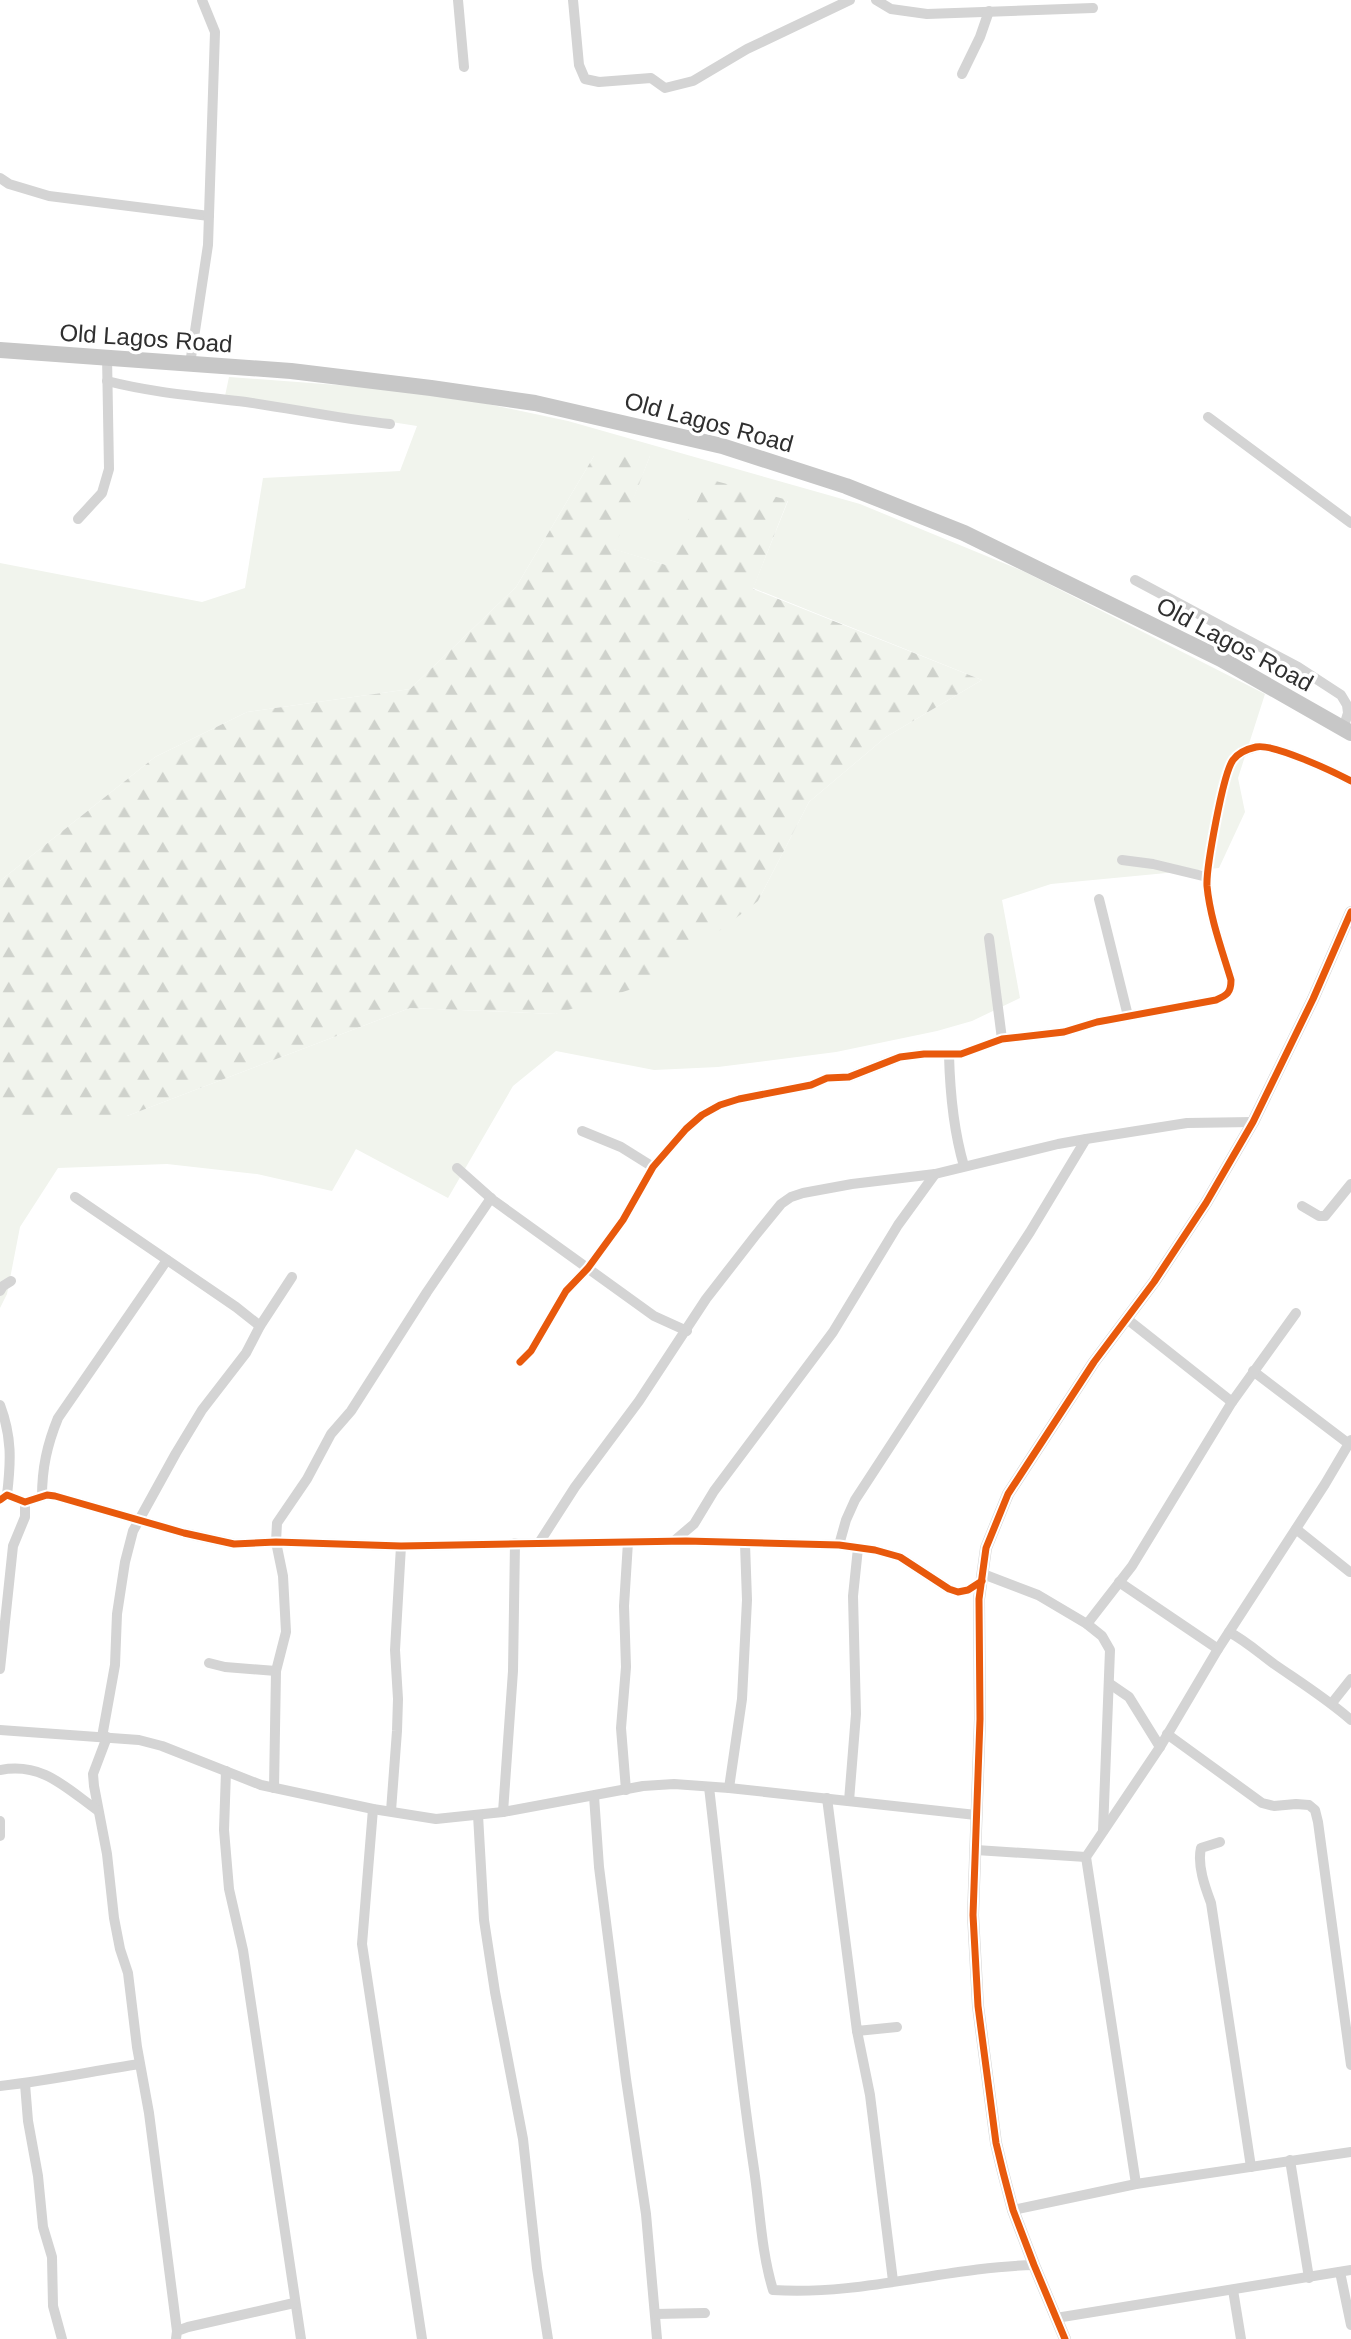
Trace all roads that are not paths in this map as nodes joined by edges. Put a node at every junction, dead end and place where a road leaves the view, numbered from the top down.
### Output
1 (202, 0) edge
2 (457, 0) edge
3 (576, 0) edge
4 (850, 0) edge
5 (876, 0) edge
6 (1093, 8) dead end
7 (989, 11) junction
8 (464, 67) dead end
9 (962, 74) dead end
10 (0, 178) edge
11 (209, 216) junction
12 (0, 349) edge
13 (107, 356) junction
14 (190, 363) junction
15 (107, 381) junction
16 (1208, 417) dead end
17 (390, 424) dead end
18 (78, 519) dead end
19 (1351, 523) edge
20 (1135, 580) dead end
21 (1347, 731) edge
22 (1351, 781) edge
23 (1122, 860) dead end
24 (1207, 877) junction
25 (1098, 900) dead end
26 (1351, 912) edge
27 (989, 938) dead end
28 (1128, 1016) junction
29 (1002, 1039) junction
30 (949, 1055) junction
31 (1254, 1122) junction
32 (582, 1131) dead end
33 (1086, 1139) junction
34 (964, 1166) junction
35 (653, 1167) junction
36 (457, 1168) dead end
37 (935, 1174) junction
38 (914, 1178) junction
39 (1351, 1184) edge
40 (918, 1196) junction
41 (75, 1197) dead end
42 (491, 1198) junction
43 (1301, 1206) dead end
44 (167, 1260) junction
45 (588, 1268) junction
46 (292, 1277) dead end
47 (11, 1282) dead end
48 (0, 1291) edge
49 (1296, 1313) dead end
50 (1126, 1319) junction
51 (260, 1326) junction
52 (687, 1331) junction
53 (520, 1362) dead end
54 (1253, 1371) junction
55 (1231, 1402) junction
56 (0, 1405) edge
57 (1350, 1442) edge
58 (4, 1497) edge
59 (42, 1497) junction
60 (25, 1502) junction
61 (139, 1520) junction
62 (694, 1524) junction
63 (1296, 1529) junction
64 (674, 1541) junction
65 (276, 1542) junction
66 (628, 1542) junction
67 (698, 1542) junction
68 (515, 1543) junction
69 (539, 1543) junction
70 (745, 1544) junction
71 (839, 1545) junction
72 (401, 1546) junction
73 (859, 1548) junction
74 (1350, 1572) edge
75 (982, 1577) junction
76 (1119, 1582) junction
77 (1087, 1624) junction
78 (1229, 1632) junction
79 (1218, 1649) junction
80 (209, 1663) dead end
81 (0, 1668) edge
82 (276, 1671) junction
83 (1351, 1679) edge
84 (1110, 1684) junction
85 (1332, 1703) junction
86 (1351, 1720) edge
87 (0, 1730) edge
88 (1167, 1734) junction
89 (105, 1737) junction
90 (1160, 1747) junction
91 (0, 1770) edge
92 (226, 1771) junction
93 (709, 1787) junction
94 (274, 1788) junction
95 (729, 1788) junction
96 (626, 1790) junction
97 (594, 1796) junction
98 (827, 1798) junction
99 (849, 1801) junction
100 (373, 1809) junction
101 (97, 1810) junction
102 (391, 1811) junction
103 (503, 1812) junction
104 (478, 1815) junction
105 (976, 1815) junction
106 (0, 1821) edge
107 (1103, 1831) junction
108 (0, 1836) edge
109 (1220, 1842) dead end
110 (976, 1850) junction
111 (1086, 1857) junction
112 (897, 2027) dead end
113 (1349, 2029) edge
114 (857, 2031) junction
115 (139, 2064) junction
116 (1351, 2065) edge
117 (25, 2084) junction
118 (0, 2086) edge
119 (1351, 2152) edge
120 (1290, 2160) junction
121 (1251, 2167) junction
122 (1136, 2184) junction
123 (1013, 2210) junction
124 (1034, 2265) junction
125 (1351, 2270) edge
126 (1340, 2272) junction
127 (1309, 2277) junction
128 (893, 2281) junction
129 (1233, 2290) junction
130 (294, 2303) junction
131 (705, 2313) dead end
132 (655, 2314) junction
133 (1056, 2318) junction
134 (1351, 2325) edge
135 (176, 2335) edge
136 (62, 2339) edge
137 (301, 2339) edge
138 (422, 2339) edge
139 (548, 2339) edge
140 (657, 2339) edge
141 (1065, 2339) edge
142 (1241, 2339) edge

1 - 11 street
2 - 8 street
3 - 4 street
5 - 7 street
6 - 7 street
7 - 9 street
10 - 11 street
11 - 14 street
12 - 13 main road, Old Lagos Road
13 - 14 main road, Old Lagos Road
13 - 15 street
14 - 21 main road, Old Lagos Road
15 - 17 street
15 - 18 street
16 - 19 street
20 - 21 street
22 - 24 street
23 - 24 street
24 - 28 street
25 - 28 street
26 - 31 street
27 - 29 street
28 - 29 street
29 - 30 street
30 - 34 street
30 - 35 street
31 - 33 street
31 - 50 street
32 - 35 street
33 - 34 street
33 - 71 street
34 - 37 street
35 - 45 street
36 - 42 street
37 - 38 street
37 - 40 street
38 - 40 street
38 - 52 street
39 - 43 street
40 - 62 street
41 - 44 street
42 - 45 street
42 - 65 street
44 - 51 street
44 - 59 street
45 - 52 street
45 - 53 street
46 - 51 street
47 - 48 street
49 - 54 street
50 - 55 street
50 - 75 street
51 - 61 street
52 - 69 street
54 - 55 street
54 - 57 street
55 - 76 street
56 - 58 street
57 - 63 street
58 - 60 street
59 - 60 street
59 - 61 street
60 - 81 street
61 - 65 street
61 - 89 street
62 - 64 street
62 - 67 street
63 - 74 street
63 - 78 street
64 - 66 street
64 - 67 street
65 - 72 street
65 - 82 street
66 - 69 street
66 - 96 street
67 - 70 street
68 - 69 street
68 - 72 street
68 - 103 street
70 - 71 street
70 - 95 street
71 - 73 street
72 - 102 street
73 - 75 street
73 - 99 street
75 - 77 street
75 - 105 street
76 - 77 street
76 - 79 street
77 - 84 street
78 - 79 street
78 - 85 street
79 - 88 street
80 - 82 street
82 - 94 street
83 - 85 street
84 - 90 street
84 - 107 street
85 - 86 street
87 - 89 street
88 - 90 street
88 - 113 street
89 - 92 street
89 - 101 street
90 - 107 street
91 - 101 street
92 - 94 street
92 - 130 street
93 - 95 street
93 - 96 street
93 - 128 street
94 - 100 street
95 - 98 street
96 - 97 street
97 - 103 street
97 - 132 street
98 - 99 street
98 - 114 street
99 - 105 street
100 - 102 street
100 - 138 street
101 - 115 street
102 - 104 street
103 - 104 street
104 - 139 street
105 - 110 street
106 - 108 street
107 - 111 street
109 - 121 street
110 - 111 street
110 - 123 street
111 - 122 street
112 - 114 street
113 - 116 street
114 - 128 street
115 - 117 street
115 - 135 street
117 - 118 street
117 - 136 street
119 - 120 street
120 - 121 street
120 - 127 street
121 - 122 street
122 - 123 street
123 - 124 street
124 - 128 street
124 - 133 street
125 - 126 street
126 - 127 street
126 - 134 street
127 - 129 street
129 - 133 street
129 - 142 street
130 - 135 street
130 - 137 street
131 - 132 street
132 - 140 street
133 - 141 street

